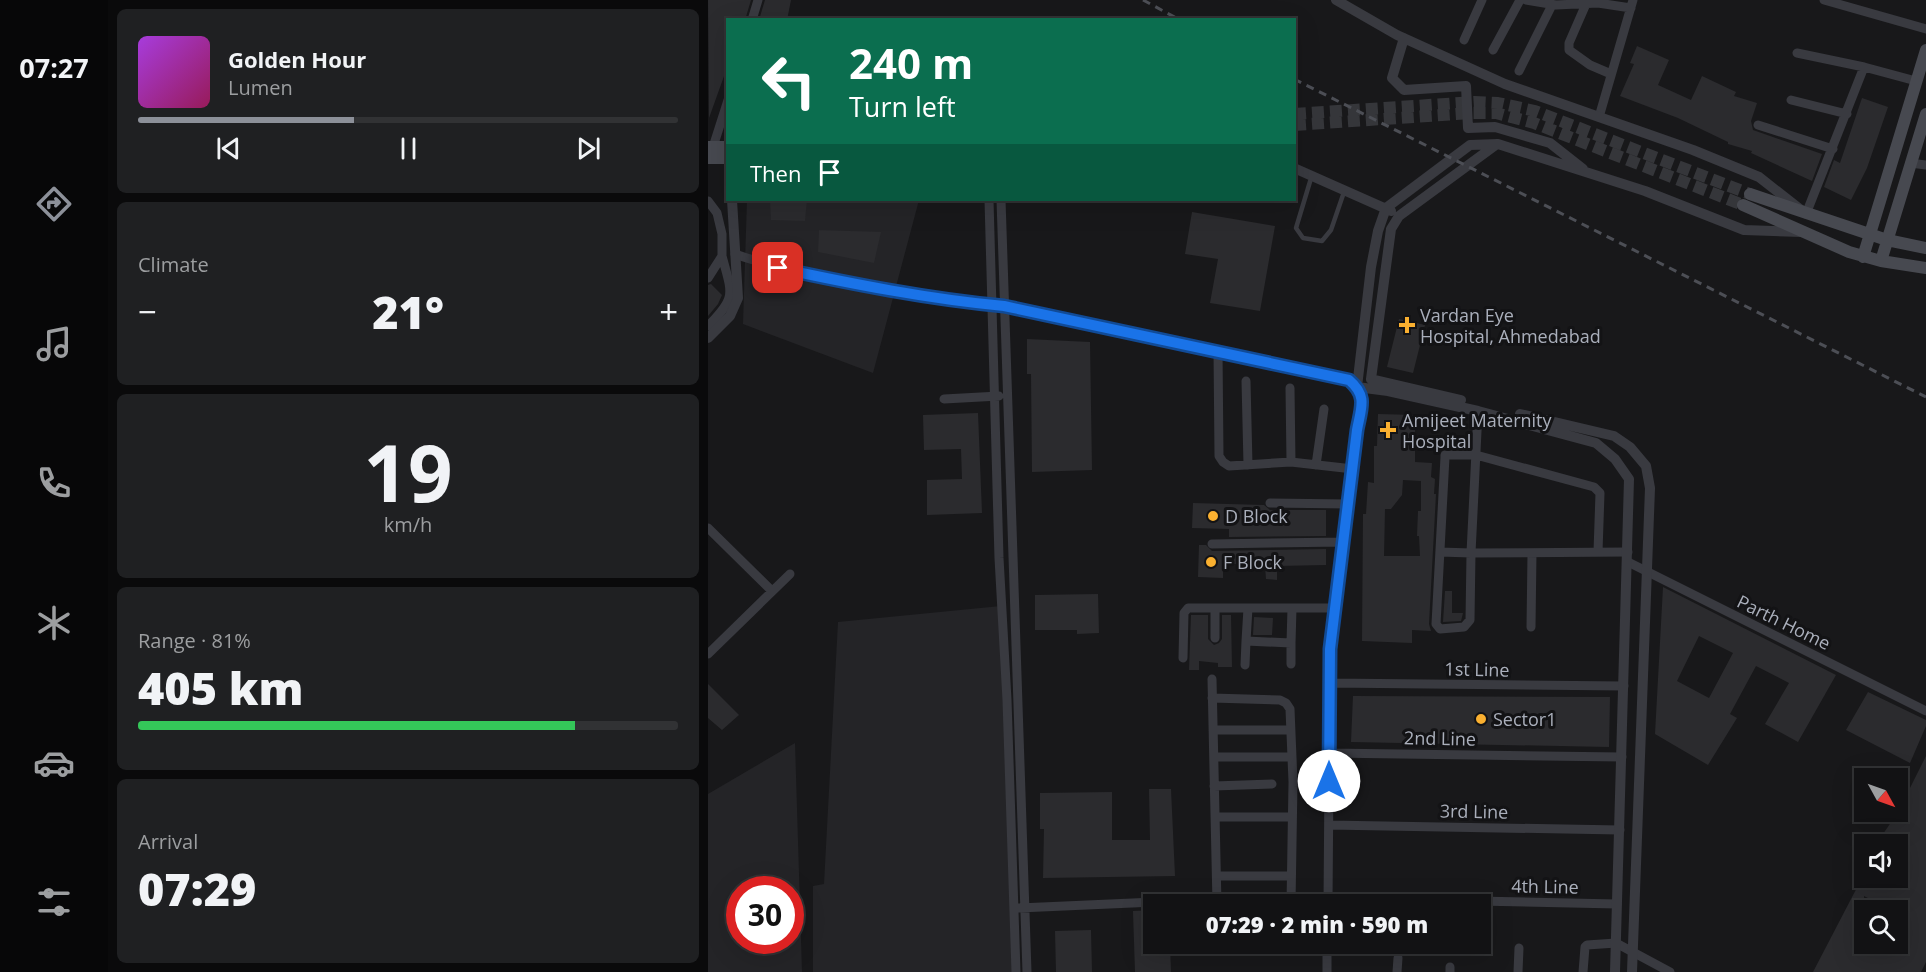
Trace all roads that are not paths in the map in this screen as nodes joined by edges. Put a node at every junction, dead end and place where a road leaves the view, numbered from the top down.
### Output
1 (758, 0) edge
2 (1336, 0) edge
3 (1482, 0) edge
4 (1520, 0) edge
5 (1526, 0) edge
6 (1824, 0) edge
7 (1552, 4) junction
8 (1586, 4) junction
9 (1632, 4) edge
10 (753, 18) edge
11 (1926, 29) edge
12 (1404, 38) junction
13 (1464, 40) dead end
14 (1926, 50) edge
15 (1493, 51) dead end
16 (1797, 53) dead end
17 (1864, 67) junction
18 (1519, 71) dead end
19 (1611, 74) junction
20 (1916, 81) junction
21 (1791, 99) dead end
22 (726, 106) edge
23 (1846, 114) junction
24 (1926, 114) edge
25 (1599, 117) junction
26 (1758, 125) dead end
27 (1922, 138) edge
28 (1498, 144) junction
29 (726, 147) edge
30 (1833, 148) junction
31 (710, 151) edge
32 (726, 157) edge
33 (1910, 163) junction
34 (1926, 165) edge
35 (1296, 169) edge
36 (1590, 174) junction
37 (1312, 175) junction
38 (1345, 190) junction
39 (1750, 194) tunnel mouth
40 (708, 201) edge
41 (732, 201) edge
42 (989, 201) edge
43 (1001, 201) edge
44 (1743, 206) tunnel mouth
45 (1386, 208) junction
46 (1806, 214) junction
47 (1399, 216) junction
48 (1802, 232) junction
49 (1869, 234) junction
50 (1887, 240) junction
51 (1926, 248) edge
52 (735, 254) junction
53 (722, 256) junction
54 (1863, 256) junction
55 (1881, 261) junction
56 (1926, 268) edge
57 (708, 278) edge
58 (992, 305) junction
59 (1004, 306) junction
60 (708, 326) edge
61 (708, 338) edge
62 (1218, 351) junction
63 (1246, 381) dead end
64 (1355, 381) junction
65 (1290, 388) dead end
66 (1368, 389) junction
67 (995, 396) junction
68 (1008, 396) junction
69 (944, 399) dead end
70 (1324, 409) dead end
71 (1478, 411) junction
72 (1476, 455) junction
73 (1291, 462) junction
74 (1248, 465) junction
75 (1316, 465) junction
76 (1353, 469) junction
77 (1270, 503) dead end
78 (1348, 504) junction
79 (708, 528) edge
80 (1343, 542) junction
81 (1212, 544) dead end
82 (1440, 552) junction
83 (1598, 552) junction
84 (1471, 553) junction
85 (1532, 553) junction
86 (1628, 557) junction
87 (1647, 572) junction
88 (790, 574) dead end
89 (772, 591) junction
90 (1215, 608) junction
91 (1248, 608) junction
92 (1292, 608) junction
93 (1335, 608) junction
94 (1531, 627) dead end
95 (1215, 638) dead end
96 (1246, 641) junction
97 (1291, 643) junction
98 (708, 654) edge
99 (1183, 658) dead end
100 (1291, 664) dead end
101 (1245, 665) dead end
102 (1212, 679) dead end
103 (1330, 683) junction
104 (1624, 686) junction
105 (1212, 698) junction
106 (1926, 711) edge
107 (1213, 730) junction
108 (1290, 730) junction
109 (1329, 753) junction
110 (1214, 757) junction
111 (1292, 757) junction
112 (1622, 757) junction
113 (1329, 781) junction
114 (1293, 782) junction
115 (1272, 784) dead end
116 (1214, 786) junction
117 (1015, 812) junction
118 (1215, 817) junction
119 (1292, 817) junction
120 (1329, 825) junction
121 (1620, 830) junction
122 (1217, 876) junction
123 (1291, 876) junction
124 (1217, 894) edge
125 (1291, 894) edge
126 (1328, 894) edge
127 (1143, 903) edge
128 (1491, 903) edge
129 (1617, 904) junction
130 (1024, 908) junction
131 (1014, 909) junction
132 (1616, 943) junction
133 (1519, 948) dead end
134 (1632, 952) junction
135 (1327, 954) edge
136 (1398, 958) dead end
137 (1016, 972) edge
138 (1027, 972) edge
139 (1327, 972) edge
140 (1397, 972) edge
141 (1518, 972) edge
142 (1583, 972) edge
143 (1615, 972) edge
144 (1632, 972) edge
145 (1670, 972) edge

1 - 10 street
2 - 12 street
3 - 13 street
4 - 15 street
5 - 7 street
6 - 11 street
7 - 8 street
7 - 18 street
8 - 9 street
8 - 19 street
9 - 19 street
12 - 25 street
12 - 36 street
14 - 20 main road
16 - 17 street
17 - 20 street
17 - 23 street
19 - 25 street
20 - 49 main road
21 - 23 street
22 - 31 street
23 - 30 street
24 - 27 main road
25 - 46 street
26 - 30 street
27 - 33 main road
28 - 36 street
28 - 45 street
28 - 47 street
29 - 31 main road
30 - 46 street
31 - 32 main road
33 - 34 street
33 - 50 main road
35 - 37 street
36 - 48 street
37 - 38 street
37 - 38 lane
38 - 45 street
39 - 46 main road
40 - 53 street
41 - 52 street
42 - 58 street
43 - 59 street
44 - 48 main road
45 - 47 street
45 - 64 street
46 - 49 main road
47 - 66 street
48 - 54 main road
49 - 50 main road
49 - 54 main road
50 - 51 main road
50 - 55 main road
52 - 58 street
52 - 61 street
53 - 57 street
53 - 60 street
54 - 55 main road
55 - 56 main road
58 - 59 street
58 - 67 street
59 - 62 street
59 - 68 street
62 - 64 street
62 - 74 street
63 - 74 street
64 - 66 street
64 - 66 street
65 - 73 street
66 - 71 street
66 - 76 street
66 - 87 street
67 - 68 street
67 - 69 street
67 - 117 street
68 - 117 street
70 - 75 street
71 - 72 street
71 - 86 street
72 - 82 street
72 - 83 street
72 - 84 street
73 - 74 street
73 - 75 street
75 - 76 street
76 - 78 street
77 - 78 street
78 - 80 street
79 - 89 street
80 - 81 street
80 - 93 street
82 - 84 street
82 - 84 street
83 - 85 street
83 - 86 street
84 - 85 street
85 - 94 street
86 - 87 street, Parth Home
86 - 104 street
87 - 106 street, Parth Home
87 - 134 street
88 - 89 street
89 - 98 street
90 - 91 street
90 - 95 street
90 - 99 street
91 - 92 street
91 - 96 street
92 - 93 street
92 - 97 street
93 - 103 street
96 - 97 street
96 - 101 street
97 - 100 street
102 - 105 street
103 - 104 street, 1st Line
103 - 109 street
104 - 112 street
105 - 107 street
105 - 108 street
107 - 108 street
107 - 110 street
108 - 111 street
109 - 112 street, 2nd Line
109 - 113 street
110 - 111 street
110 - 116 street
111 - 114 street
112 - 121 street
113 - 114 street
113 - 120 street
114 - 119 street
115 - 116 street
116 - 118 street
117 - 130 street
117 - 131 street
118 - 119 street
118 - 122 street
119 - 123 street
120 - 121 street, 3rd Line
120 - 126 street
121 - 129 street
122 - 123 street
122 - 124 street
123 - 125 street
127 - 130 street
128 - 129 street, 4th Line
129 - 132 street
130 - 131 street
130 - 138 street
131 - 137 street
132 - 134 street
132 - 142 street
132 - 143 street
133 - 141 street
134 - 144 street
134 - 145 street
135 - 139 street
136 - 140 street

